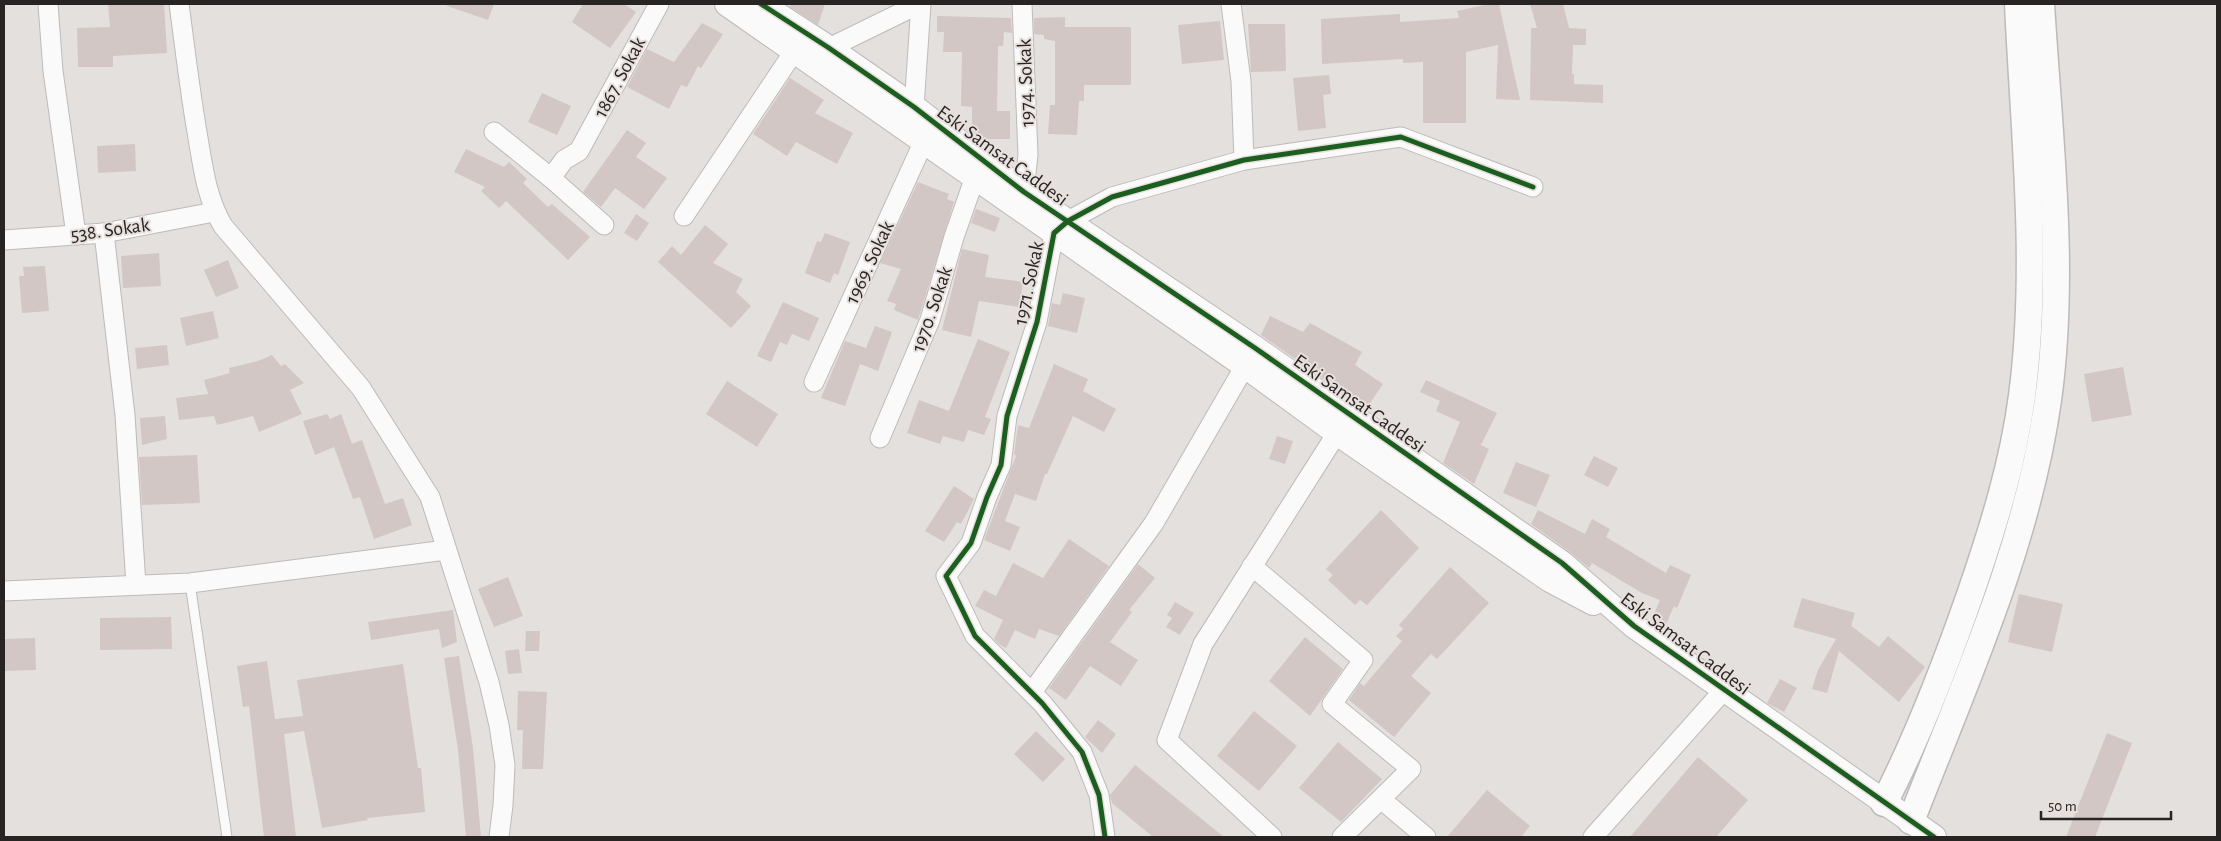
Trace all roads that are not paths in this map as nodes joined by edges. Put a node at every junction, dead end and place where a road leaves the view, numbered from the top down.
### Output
1 (48, 4) edge
2 (179, 4) edge
3 (659, 4) edge
4 (727, 4) edge
5 (761, 4) edge
6 (920, 4) edge
7 (1022, 4) edge
8 (1231, 4) edge
9 (2018, 4) edge
10 (2041, 4) edge
11 (784, 11) edge
12 (829, 48) junction
13 (795, 50) junction
14 (914, 108) junction
15 (494, 132) dead end
16 (924, 141) junction
17 (1244, 160) junction
18 (975, 177) junction
19 (551, 178) junction
20 (1533, 187) dead end
21 (1024, 192) junction
22 (214, 212) junction
23 (684, 216) dead end
24 (604, 225) dead end
25 (1061, 227) junction
26 (104, 233) junction
27 (76, 234) junction
28 (4, 240) edge
29 (1245, 366) junction
30 (814, 382) dead end
31 (1338, 433) junction
32 (880, 438) dead end
33 (446, 550) junction
34 (1252, 566) junction
35 (190, 583) junction
36 (136, 584) junction
37 (4, 591) edge
38 (1634, 626) junction
39 (1724, 690) junction
40 (1032, 692) junction
41 (1382, 800) junction
42 (1884, 802) junction
43 (1911, 821) junction
44 (1597, 836) edge
45 (227, 837) edge
46 (499, 837) edge
47 (1105, 837) edge
48 (1272, 837) edge
49 (1342, 837) edge
50 (1426, 837) edge
51 (1934, 837) edge

1 - 27 street
2 - 22 street
3 - 19 street, 1867. Sokak
4 - 13 street, Eski Samsat Caddesi
5 - 11 street, Eski Samsat Caddesi
6 - 12 street
6 - 14 street
7 - 21 street, 1974. Sokak
8 - 17 street
9 - 42 main road
10 - 43 main road
11 - 12 street, Eski Samsat Caddesi
12 - 14 street, Eski Samsat Caddesi
13 - 16 street, Eski Samsat Caddesi
13 - 23 street
14 - 21 street, Eski Samsat Caddesi
15 - 19 street
16 - 18 street, Eski Samsat Caddesi
16 - 30 street, 1969. Sokak
17 - 20 street, 1971. Sokak
17 - 25 street, 1971. Sokak
18 - 25 street, Eski Samsat Caddesi
18 - 32 street, 1970. Sokak
19 - 24 street
21 - 25 street, Eski Samsat Caddesi
22 - 26 street, 538. Sokak
22 - 33 street
25 - 29 street, Eski Samsat Caddesi
25 - 38 street, Eski Samsat Caddesi
25 - 40 street, 1971. Sokak
26 - 27 street, 538. Sokak
26 - 36 street
27 - 28 street, 538. Sokak
29 - 31 street, Eski Samsat Caddesi
29 - 40 street
31 - 34 street
31 - 38 street, Eski Samsat Caddesi
33 - 35 street
33 - 46 street
34 - 41 street
34 - 48 street
35 - 36 street
35 - 45 lane
36 - 37 street
38 - 39 street, Eski Samsat Caddesi
39 - 42 street, Eski Samsat Caddesi
39 - 44 street
40 - 47 street
41 - 49 street
41 - 50 street
42 - 43 street, Eski Samsat Caddesi
43 - 51 street, Eski Samsat Caddesi

